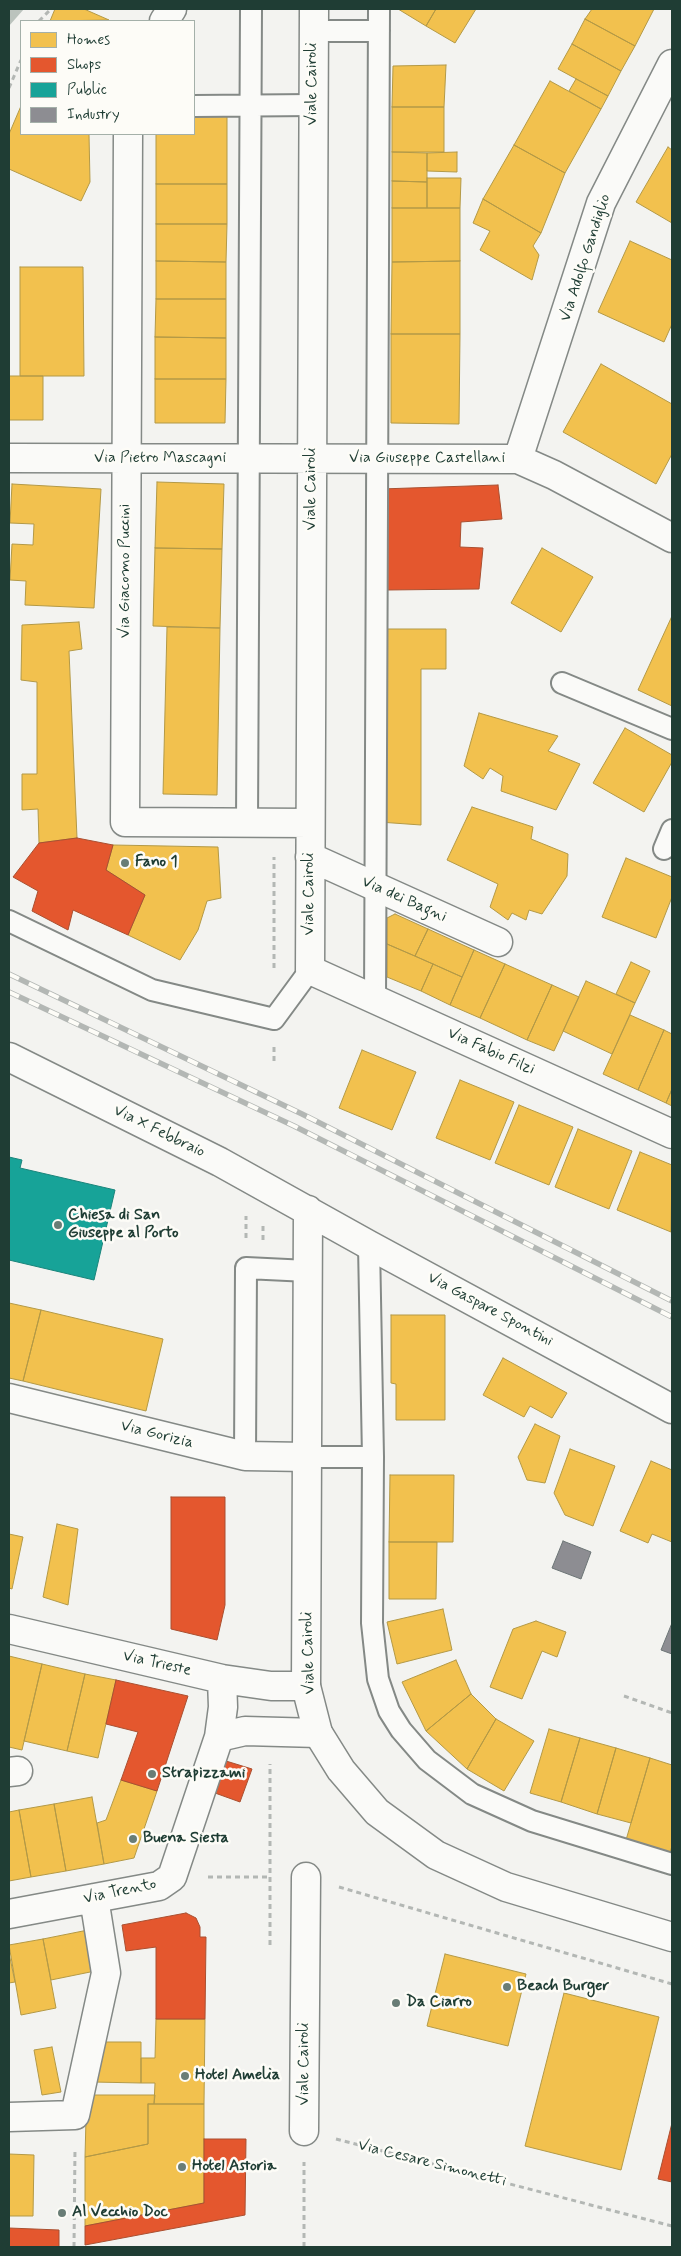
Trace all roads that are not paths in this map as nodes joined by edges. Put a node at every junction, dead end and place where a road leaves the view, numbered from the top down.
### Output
1 (172, 9) edge
2 (251, 9) edge
3 (379, 9) edge
4 (165, 20) edge
5 (314, 20) edge
6 (379, 31) junction
7 (672, 64) edge
8 (313, 105) junction
9 (195, 106) edge
10 (251, 106) junction
11 (128, 135) edge
12 (9, 458) edge
13 (126, 459) junction
14 (249, 459) junction
15 (312, 459) junction
16 (377, 459) junction
17 (518, 460) junction
18 (672, 538) edge
19 (562, 683) dead end
20 (672, 729) edge
21 (248, 823) junction
22 (310, 823) junction
23 (672, 830) edge
24 (664, 849) dead end
25 (310, 857) junction
26 (375, 887) junction
27 (9, 921) edge
28 (498, 942) dead end
29 (310, 970) junction
30 (375, 999) junction
31 (9, 1057) edge
32 (672, 1134) edge
33 (308, 1210) junction
34 (369, 1245) junction
35 (308, 1271) junction
36 (9, 1398) edge
37 (672, 1409) edge
38 (245, 1456) junction
39 (308, 1457) junction
40 (373, 1457) junction
41 (9, 1629) edge
42 (222, 1679) junction
43 (306, 1686) junction
44 (318, 1733) junction
45 (219, 1737) junction
46 (672, 1864) edge
47 (306, 1877) road end
48 (94, 1898) junction
49 (9, 1914) edge
50 (672, 1937) edge
51 (9, 2117) edge
52 (304, 2131) road end

1 - 4 street
2 - 10 lane
3 - 6 lane
5 - 6 lane
5 - 8 street, Viale Cairoli
6 - 16 lane
7 - 17 street, Via Adolfo Gandiglio
8 - 10 lane
8 - 15 street, Viale Cairoli
9 - 10 lane
10 - 14 lane
11 - 13 street, Via Giacomo Puccini
12 - 13 street, Via Pietro Mascagni
13 - 14 street, Via Pietro Mascagni
13 - 21 street, Via Giacomo Puccini
14 - 15 street, Via Pietro Mascagni
14 - 21 lane
15 - 16 street, Via Giuseppe Castellani
15 - 22 street, Viale Cairoli
16 - 17 street, Via Giuseppe Castellani
16 - 26 lane
17 - 18 street, Via Giuseppe Castellani
19 - 20 lane
21 - 22 street, Via Giacomo Puccini
22 - 25 street, Viale Cairoli
23 - 24 lane
25 - 26 street, Via dei Bagni
25 - 29 street, Viale Cairoli
26 - 28 street, Via dei Bagni
26 - 30 lane
27 - 29 lane
29 - 30 street, Via Fabio Filzi
30 - 32 street, Via Fabio Filzi
31 - 33 street, Via X Febbraio
33 - 34 street, Via Gaspare Spontini
33 - 35 street, Viale Cairoli
34 - 37 street, Via Gaspare Spontini
34 - 40 lane
35 - 38 lane
35 - 39 street, Viale Cairoli
36 - 38 street, Via Gorizia
38 - 39 street, Via Gorizia
39 - 40 lane
39 - 43 street, Viale Cairoli
40 - 46 lane
41 - 42 street, Via Trieste
42 - 43 street, Via Trieste
42 - 45 street, Via Trento
43 - 44 street, Viale Cairoli
44 - 45 street
44 - 50 street, Viale Cairoli
45 - 48 street, Via Trento
47 - 52 street, Viale Cairoli
48 - 49 street, Via Trento
48 - 51 street

